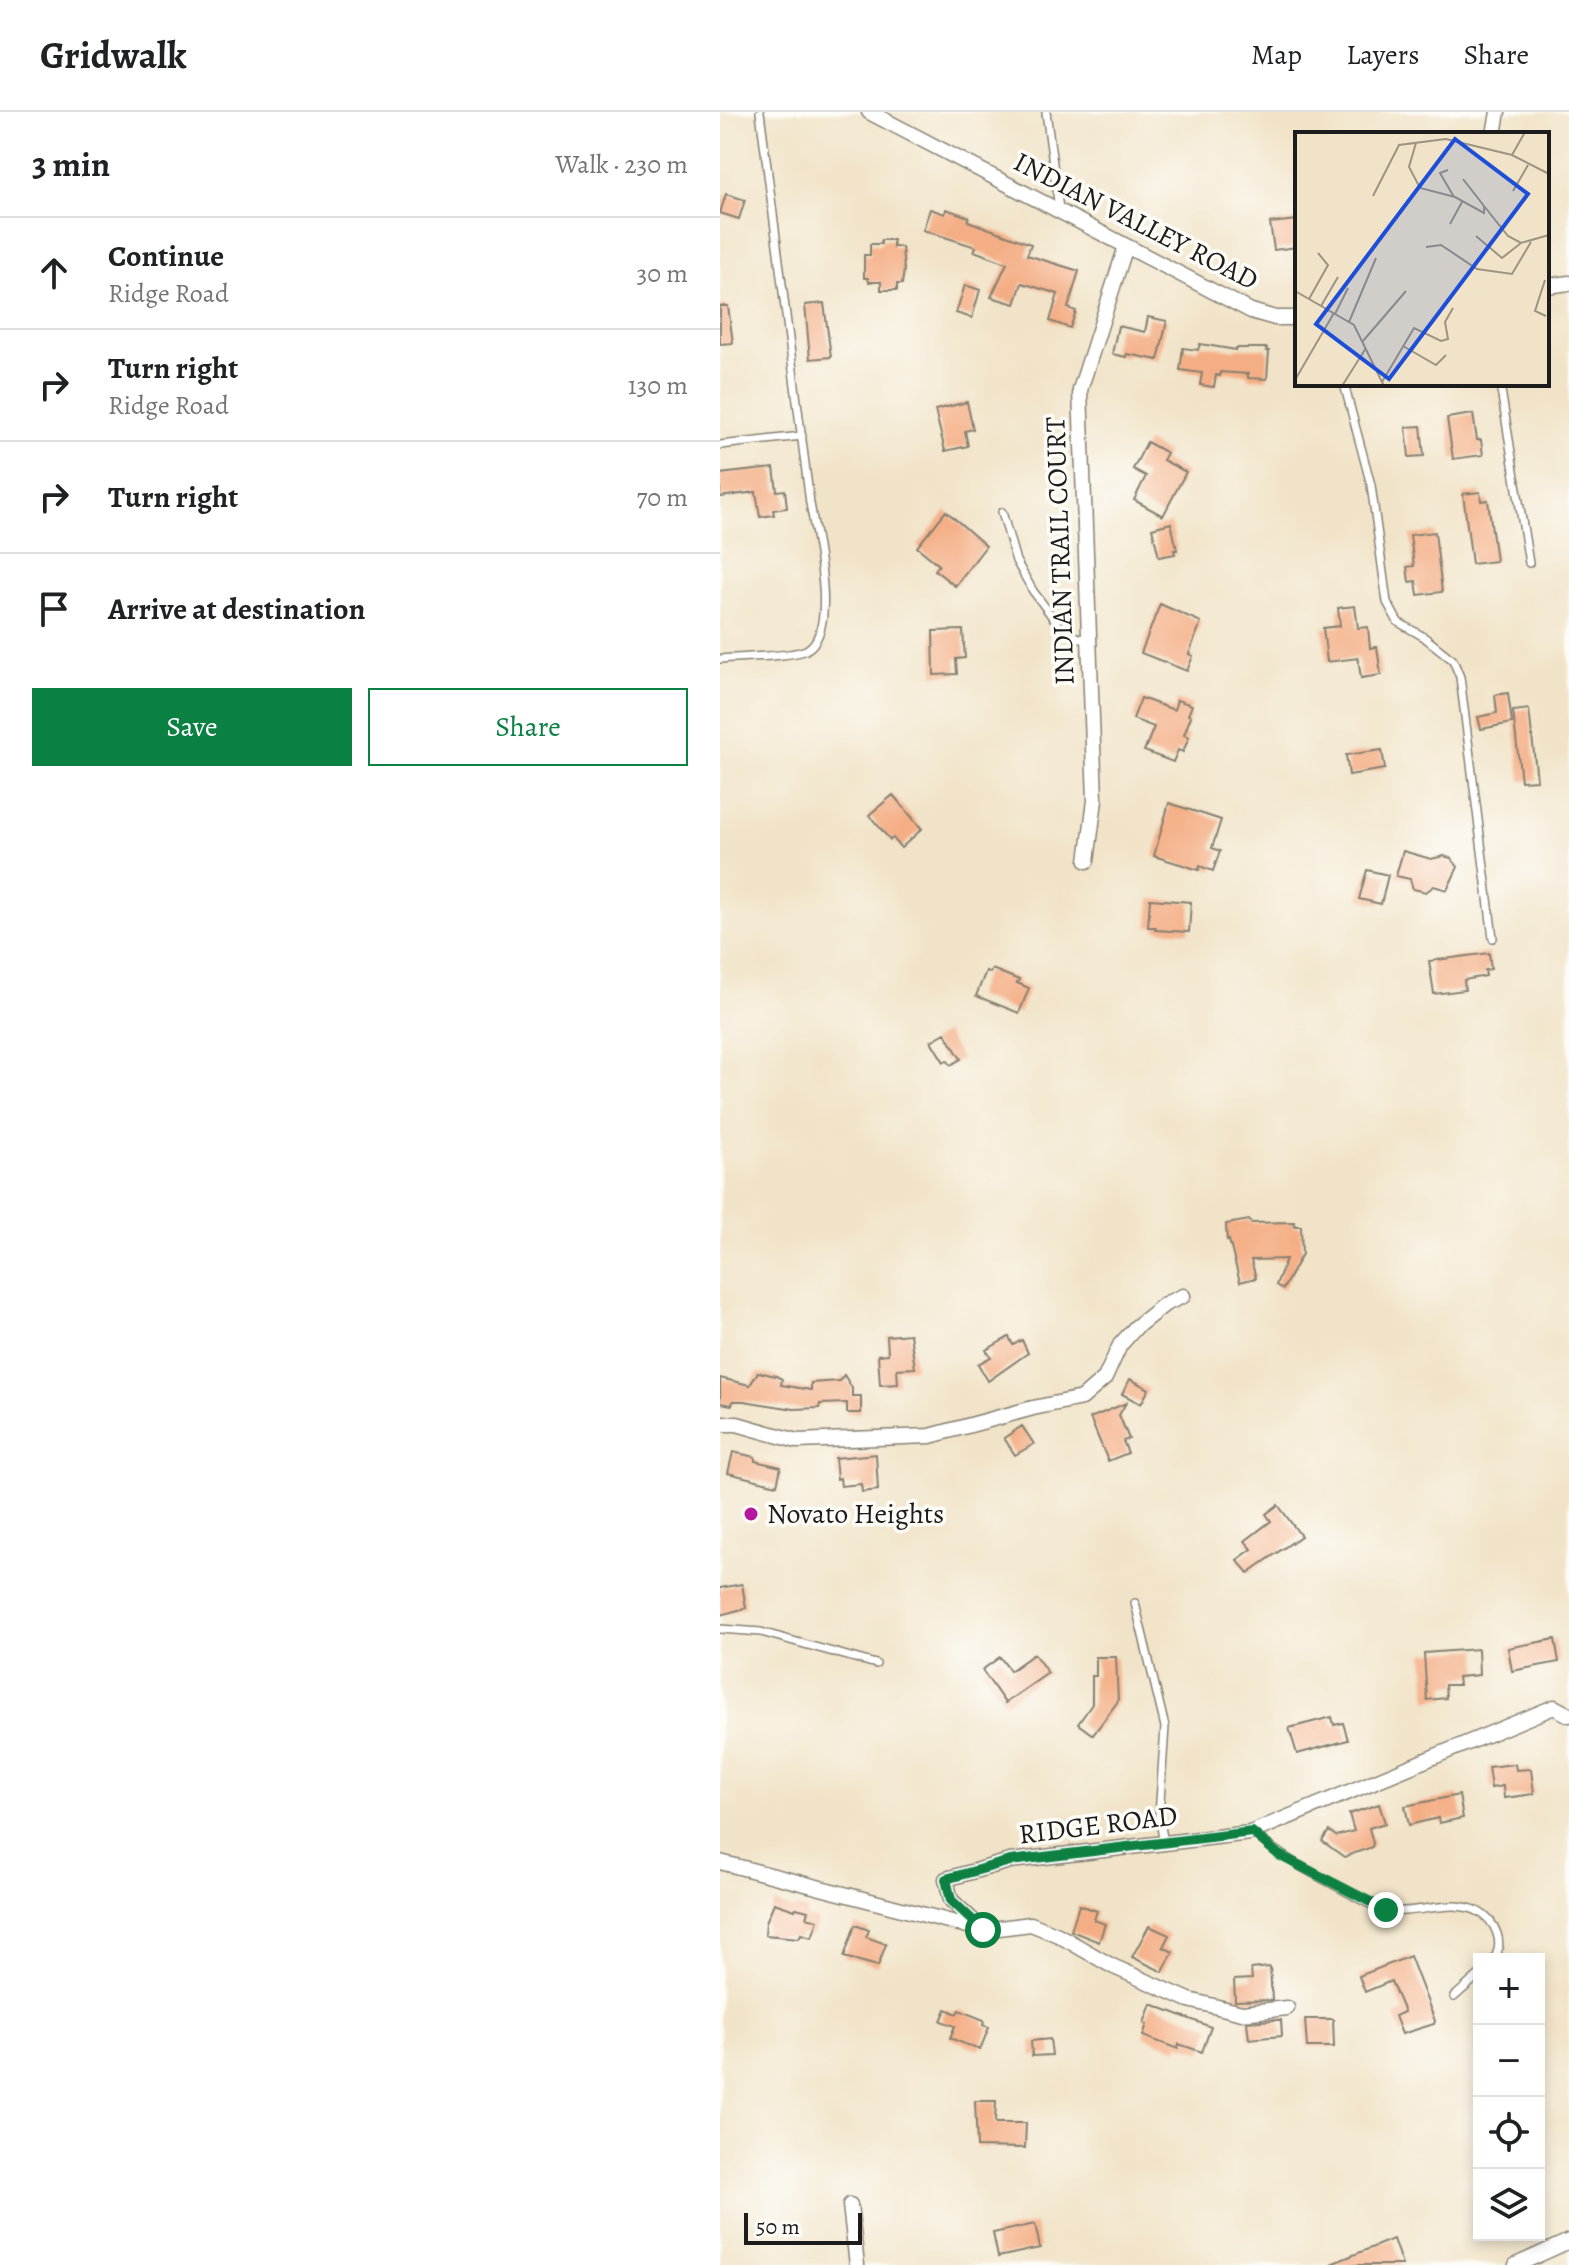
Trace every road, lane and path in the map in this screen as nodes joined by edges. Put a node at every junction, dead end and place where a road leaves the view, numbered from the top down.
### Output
1 (760, 112) edge
2 (869, 112) edge
3 (1046, 112) edge
4 (1498, 112) edge
5 (1494, 132) edge
6 (1059, 211) junction
7 (1126, 246) junction
8 (1569, 283) edge
9 (1549, 286) edge
10 (1295, 318) edge
11 (1345, 386) edge
12 (1500, 386) edge
13 (802, 436) junction
14 (720, 445) edge
15 (1002, 512) dead end
16 (1529, 563) dead end
17 (1089, 642) junction
18 (720, 659) edge
19 (1087, 861) dead end
20 (1493, 938) dead end
21 (1183, 1296) dead end
22 (720, 1424) edge
23 (1135, 1603) dead end
24 (720, 1629) edge
25 (876, 1664) dead end
26 (1569, 1715) edge
27 (1252, 1832) junction
28 (1164, 1843) junction
29 (720, 1862) edge
30 (983, 1930) junction
31 (1497, 1953) edge
32 (1473, 1980) edge
33 (1454, 1997) dead end
34 (1287, 2008) dead end
35 (850, 2205) dead end
36 (1569, 2241) edge
37 (857, 2265) edge
38 (1516, 2265) edge

1 - 13 lane
2 - 6 street, INDIAN VALLEY ROAD
3 - 6 lane
4 - 5 street
6 - 7 street, INDIAN VALLEY ROAD
7 - 10 street, INDIAN VALLEY ROAD
7 - 17 street, INDIAN TRAIL COURT
8 - 9 street
11 - 20 lane
12 - 16 lane
13 - 14 lane
13 - 18 lane
15 - 17 lane
17 - 19 street, INDIAN TRAIL COURT
21 - 22 street
23 - 28 lane
24 - 25 lane
26 - 27 street, RIDGE ROAD
27 - 28 street, RIDGE ROAD
27 - 31 lane
28 - 30 street, RIDGE ROAD
29 - 30 street
30 - 34 street
32 - 33 lane
35 - 37 street
36 - 38 street

